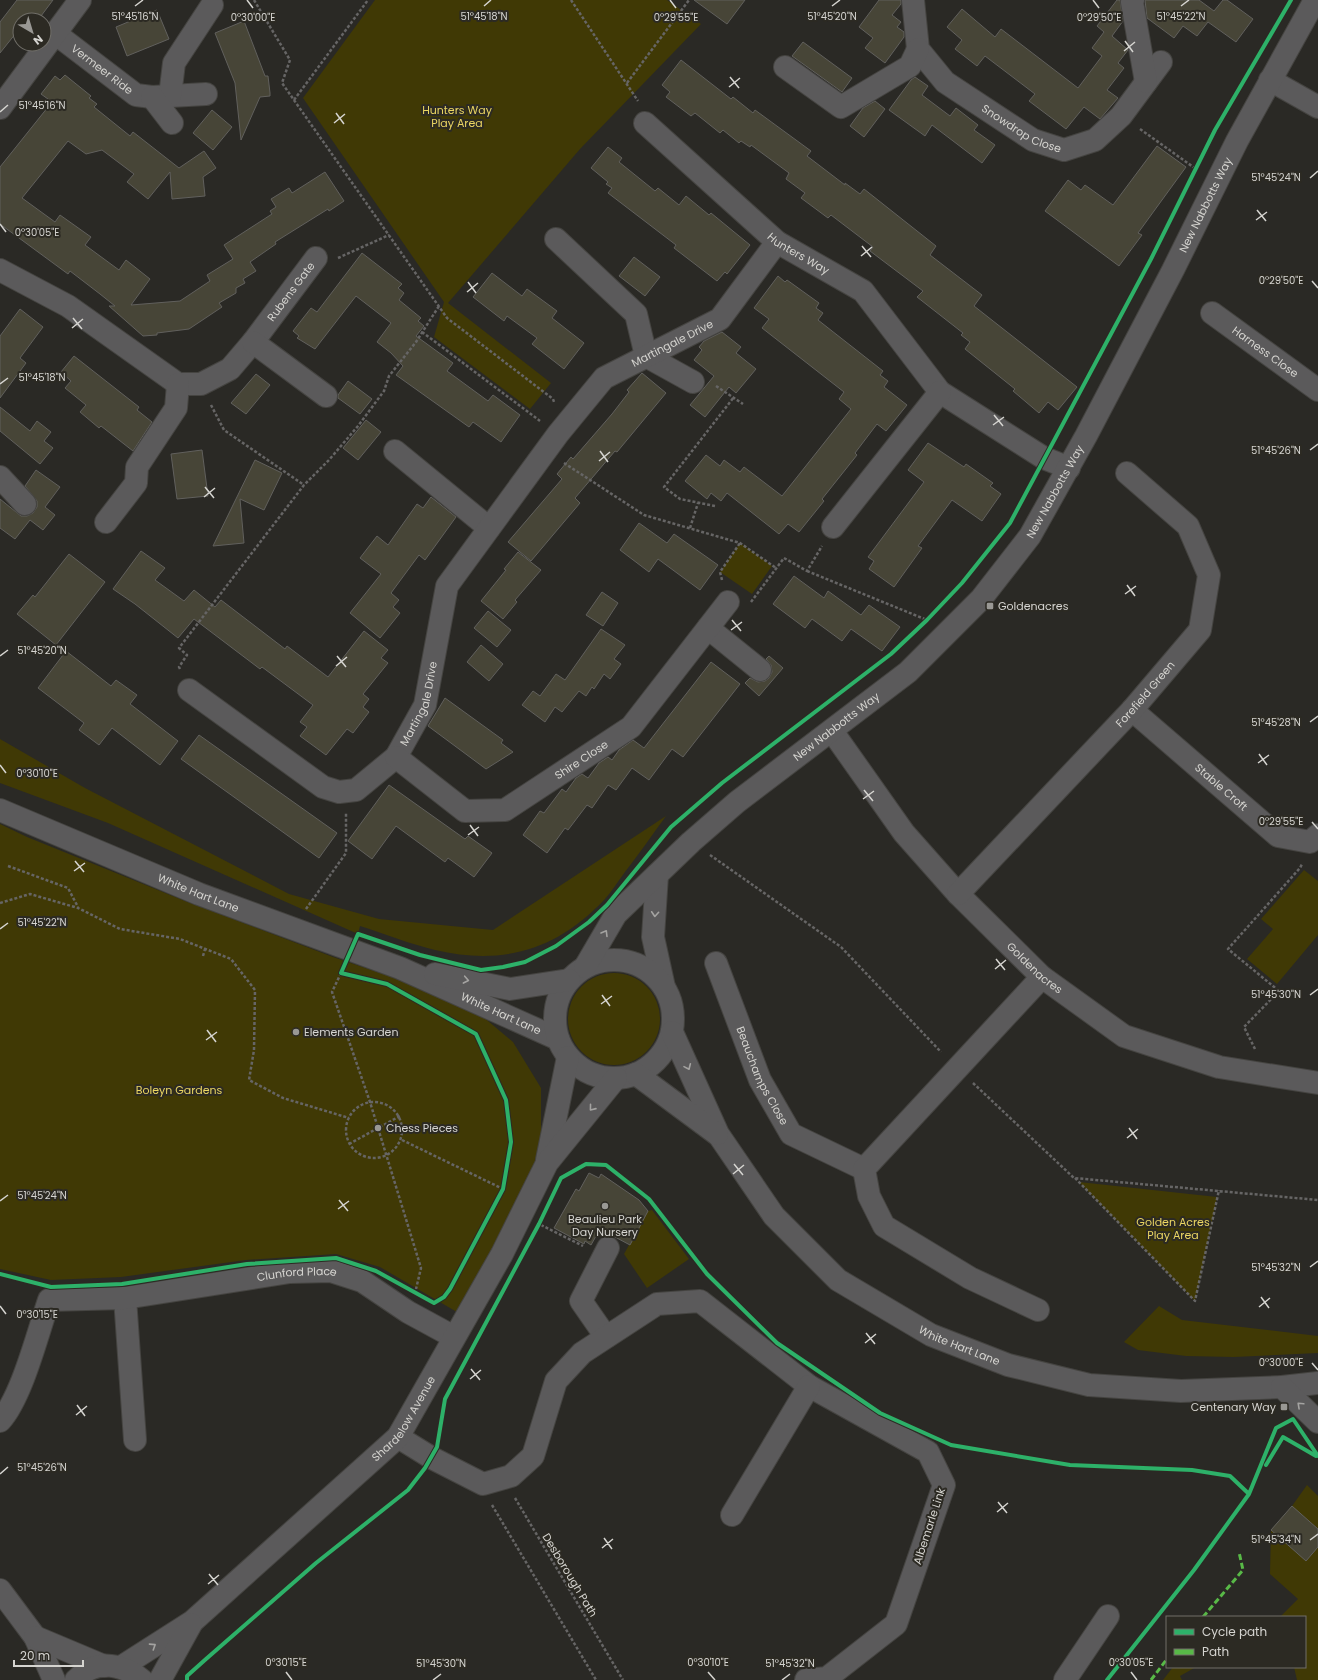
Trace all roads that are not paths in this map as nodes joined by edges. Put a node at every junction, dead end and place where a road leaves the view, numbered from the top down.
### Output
1 (80, 0) edge
2 (913, 0) edge
3 (1134, 0) edge
4 (1315, 0) edge
5 (212, 5) dead end
6 (56, 34) junction
7 (918, 49) junction
8 (1160, 62) dead end
9 (785, 67) dead end
10 (1270, 80) junction
11 (1146, 82) junction
12 (206, 94) dead end
13 (161, 97) junction
14 (1318, 106) edge
15 (0, 108) edge
16 (645, 122) dead end
17 (172, 123) dead end
18 (556, 240) dead end
19 (777, 242) junction
20 (316, 258) road end
21 (0, 270) edge
22 (1212, 313) dead end
23 (253, 342) junction
24 (646, 356) junction
25 (693, 382) dead end
26 (178, 384) junction
27 (1318, 390) edge
28 (940, 392) junction
29 (326, 396) dead end
30 (395, 451) dead end
31 (1069, 468) junction
32 (1127, 473) dead end
33 (0, 477) edge
34 (25, 504) dead end
35 (106, 522) dead end
36 (834, 527) road end
37 (489, 528) junction
38 (728, 602) road end
39 (708, 628) junction
40 (760, 670) dead end
41 (189, 690) road end
42 (1132, 710) junction
43 (832, 731) junction
44 (396, 757) junction
45 (0, 810) edge
46 (1314, 838) edge
47 (657, 875) junction
48 (958, 894) junction
49 (716, 963) dead end
50 (400, 968) junction
51 (577, 973) junction
52 (1042, 977) junction
53 (664, 987) junction
54 (672, 1032) junction
55 (563, 1048) junction
56 (626, 1076) junction
57 (1318, 1083) edge
58 (718, 1134) junction
59 (547, 1163) junction
60 (864, 1169) junction
61 (606, 1252) road end
62 (125, 1298) junction
63 (1038, 1310) dead end
64 (454, 1337) junction
65 (606, 1337) junction
66 (1318, 1382) edge
67 (809, 1386) junction
68 (1282, 1387) junction
69 (0, 1421) edge
70 (1318, 1422) edge
71 (398, 1437) junction
72 (135, 1440) dead end
73 (732, 1515) dead end
74 (0, 1590) edge
75 (1108, 1616) dead end
76 (193, 1621) junction
77 (35, 1637) junction
78 (112, 1666) junction
79 (828, 1679) edge
80 (54, 1680) edge
81 (76, 1680) edge
82 (142, 1680) edge
83 (160, 1680) edge
84 (806, 1680) edge
85 (1066, 1680) edge

1 - 6 street
2 - 7 street
3 - 11 street
4 - 10 street, New Nabbotts Way
5 - 13 street
6 - 13 street, Vermeer Ride
6 - 15 street
7 - 9 street
7 - 11 street, Snowdrop Close
8 - 11 street, Snowdrop Close
10 - 14 street
10 - 31 street, New Nabbotts Way
12 - 13 street, Vermeer Ride
13 - 17 street
16 - 19 street, Hunters Way
18 - 24 street
19 - 24 street, Martingale Drive
19 - 28 street, Hunters Way
20 - 23 street, Rubens Gate
21 - 26 street
22 - 27 street, Harness Close
23 - 26 street, Rubens Gate
23 - 29 street
24 - 25 street
24 - 37 street, Martingale Drive
26 - 35 street
28 - 31 street, Hunters Way
28 - 36 street
30 - 37 street
31 - 43 street, New Nabbotts Way
32 - 42 street, Forefield Green
33 - 34 street
37 - 44 street, Martingale Drive
38 - 39 street, Shire Close
39 - 40 street
39 - 44 street, Shire Close
41 - 44 street, Martingale Drive
42 - 46 street, Stable Croft
42 - 48 street, Forefield Green
43 - 47 street, New Nabbotts Way
43 - 48 street, Goldenacres
45 - 50 street, White Hart Lane
51 -> 47 street, New Nabbotts Way
47 -> 53 street
48 - 52 street, Goldenacres
49 - 60 street, Beauchamps Close
50 -> 51 street, White Hart Lane
50 - 55 street, White Hart Lane
51 - 53 street
51 - 55 street
52 - 57 street, Goldenacres
52 - 60 street
53 - 54 street
54 - 56 street
54 -> 58 street, White Hart Lane
55 - 56 street
55 - 59 street, Shardelow Avenue
56 - 58 street, White Hart Lane
56 -> 59 street, Shardelow Avenue
58 - 68 street, White Hart Lane
59 - 64 street, Shardelow Avenue
60 - 63 street
61 - 65 street
62 - 64 street, Clunford Place
62 - 69 street, Clunford Place
62 - 72 street
64 - 71 street, Shardelow Avenue
65 - 67 street, Albemarle Link
65 - 71 street, Albemarle Link
66 - 68 street, White Hart Lane
67 - 73 street
67 - 79 street, Albemarle Link
70 -> 68 street
71 - 76 street, Shardelow Avenue
74 - 77 street
75 - 85 street
78 -> 76 street, Shardelow Avenue
76 - 83 street, Shardelow Avenue
77 - 78 street
77 - 80 street
78 - 81 street, Shardelow Avenue
78 - 82 street
79 - 84 street, Albemarle Link

